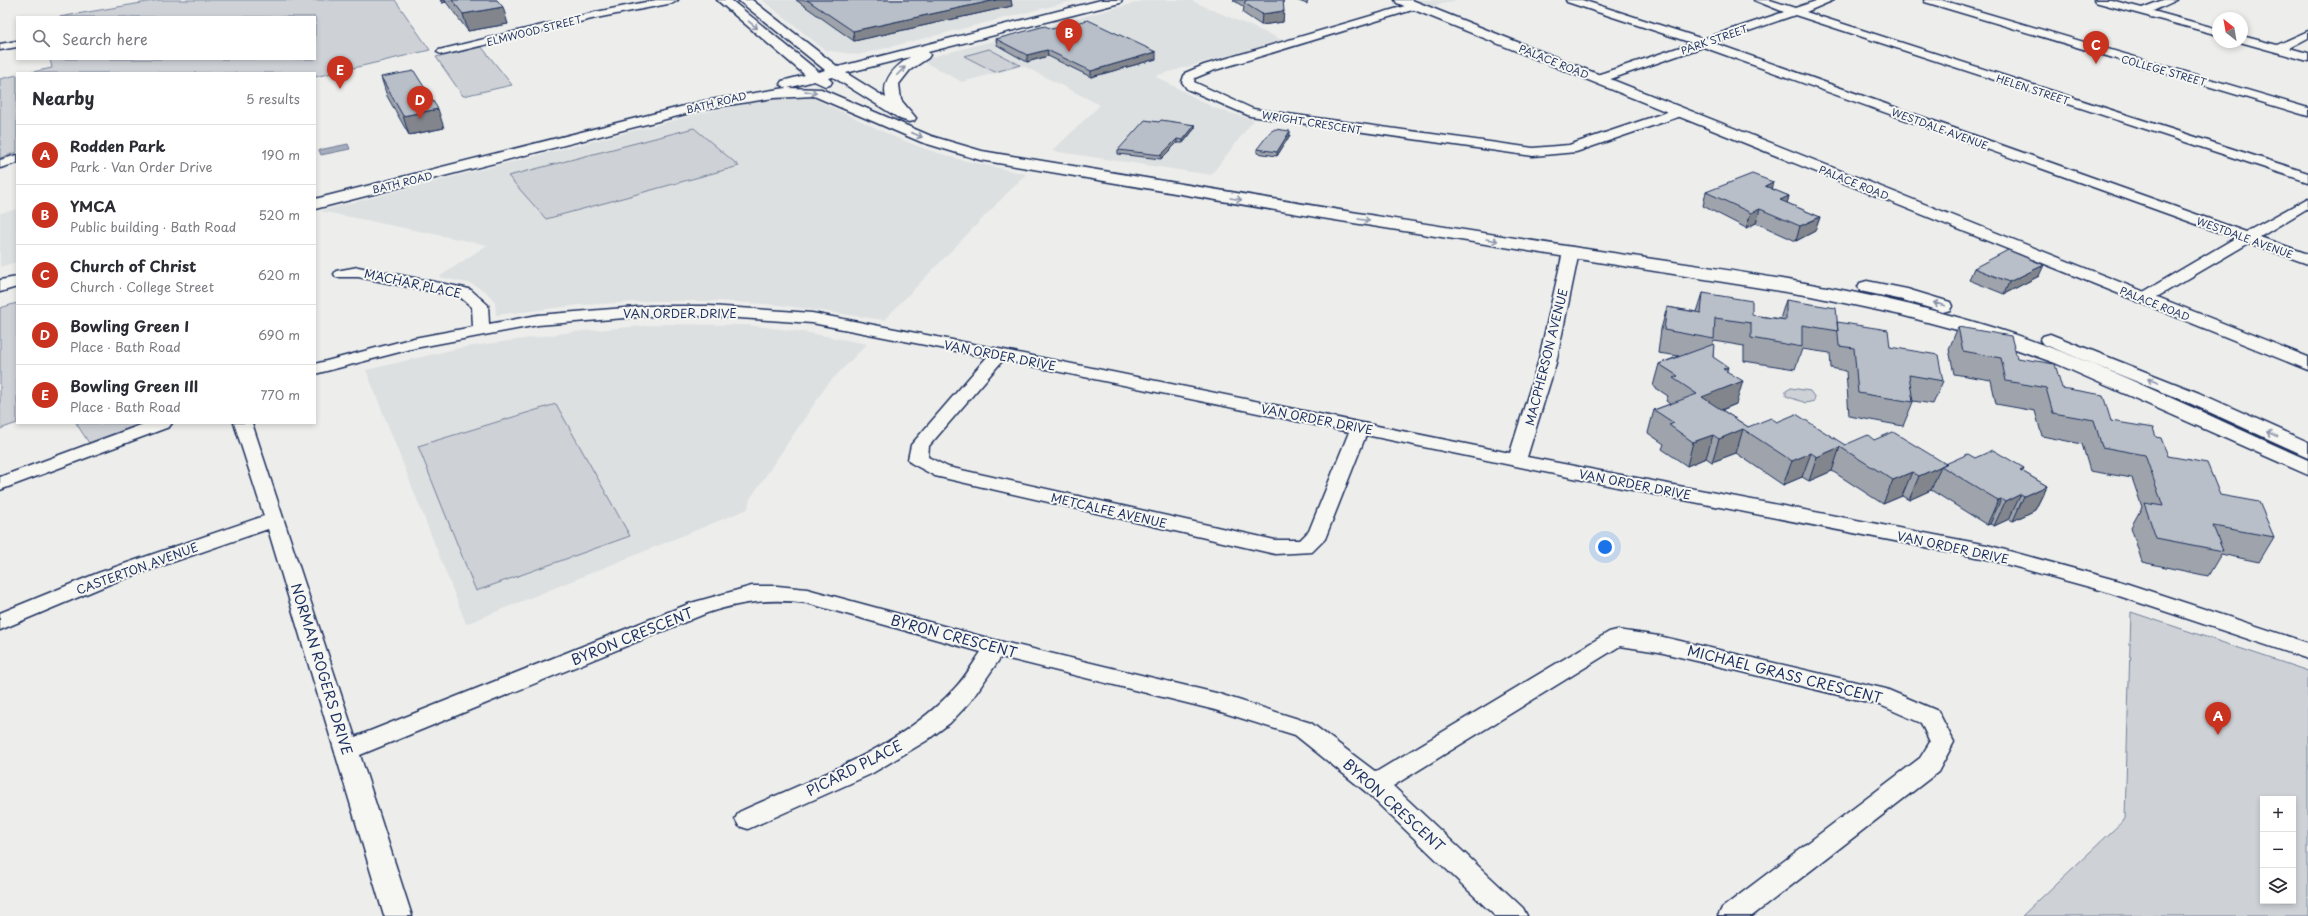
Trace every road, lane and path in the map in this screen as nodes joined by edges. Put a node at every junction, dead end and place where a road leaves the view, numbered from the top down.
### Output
1 (673, 0) edge
2 (723, 0) edge
3 (744, 0) edge
4 (1083, 0) edge
5 (1116, 0) edge
6 (1401, 0) edge
7 (1571, 0) edge
8 (1759, 0) edge
9 (1829, 0) edge
10 (1929, 0) edge
11 (2099, 0) edge
12 (2172, 0) edge
13 (1415, 6) junction
14 (1794, 12) junction
15 (2142, 12) junction
16 (2212, 30) edge
17 (2308, 34) edge
18 (2248, 41) edge
19 (950, 43) junction
20 (1703, 43) junction
21 (16, 44) edge
22 (0, 47) edge
23 (2278, 49) junction
24 (443, 52) dead end
25 (2308, 57) edge
26 (833, 69) junction
27 (812, 74) junction
28 (1598, 79) junction
29 (704, 105) junction
30 (1680, 112) junction
31 (2308, 112) edge
32 (906, 117) junction
33 (881, 119) junction
34 (16, 159) edge
35 (0, 164) edge
36 (2308, 178) edge
37 (316, 194) edge
38 (2308, 202) edge
39 (316, 204) edge
40 (1529, 231) junction
41 (2246, 237) junction
42 (1631, 247) junction
43 (1571, 252) junction
44 (2308, 259) edge
45 (16, 270) edge
46 (342, 274) dead end
47 (0, 275) edge
48 (16, 282) edge
49 (0, 286) edge
50 (2144, 298) junction
51 (481, 330) junction
52 (999, 354) junction
53 (2308, 364) edge
54 (316, 369) edge
55 (160, 424) edge
56 (243, 424) edge
57 (1360, 428) junction
58 (2308, 450) edge
59 (1517, 460) junction
60 (2308, 468) edge
61 (0, 484) edge
62 (275, 519) junction
63 (0, 622) edge
64 (995, 648) junction
65 (2308, 651) edge
66 (348, 750) junction
67 (1375, 784) junction
68 (748, 819) dead end
69 (398, 916) edge
70 (1512, 916) edge
71 (1732, 916) edge

1 - 24 street, ELMWOOD STREET
2 -> 27 main road
3 - 26 main road
4 - 26 main road, BATH ROAD
5 - 19 main road, BATH ROAD
6 - 13 main road, PALACE ROAD
7 - 20 street, WESTDALE AVENUE
8 - 14 street, HELEN STREET
9 - 14 street, PARK STREET
10 - 31 street, COLLEGE STREET
11 - 15 street
12 - 15 street
13 - 28 main road, PALACE ROAD
13 - 30 street, WRIGHT CRESCENT
14 - 20 street, PARK STREET
14 - 36 street, HELEN STREET
15 - 16 street
17 - 23 street
18 - 23 street
19 - 26 main road, BATH ROAD
32 -> 19 main road
20 - 28 street, PARK STREET
20 - 41 street, WESTDALE AVENUE
21 - 22 street
23 - 25 street
26 - 27 main road, BATH ROAD
26 - 32 main road
27 - 29 main road, BATH ROAD
27 - 33 main road
27 - 37 main road, BATH ROAD
28 - 30 main road, PALACE ROAD
29 -> 33 main road
29 - 39 main road, BATH ROAD
30 - 50 main road, PALACE ROAD
32 - 40 main road
33 -> 43 main road
34 - 35 street
38 - 41 street
40 - 42 main road
40 - 43 main road
41 - 44 street, WESTDALE AVENUE
41 - 50 street
42 - 43 main road
58 -> 42 main road
43 - 59 street, MACPHERSON AVENUE
43 - 60 main road
45 - 47 main road
46 - 51 street, MACHAR PLACE
48 - 49 main road
50 - 53 main road, PALACE ROAD
51 - 52 street, VAN ORDER DRIVE
51 - 54 street, VAN ORDER DRIVE
52 - 57 street, VAN ORDER DRIVE
52 - 57 street, METCALFE AVENUE
55 - 61 street
56 - 62 street, NORMAN ROGERS DRIVE
57 - 59 street, VAN ORDER DRIVE
59 - 65 street, VAN ORDER DRIVE
62 - 63 street, CASTERTON AVENUE
62 - 66 street, NORMAN ROGERS DRIVE
64 - 66 street, BYRON CRESCENT
64 - 67 street, BYRON CRESCENT
64 - 68 street, PICARD PLACE
66 - 69 street, NORMAN ROGERS DRIVE
67 - 70 street, BYRON CRESCENT
67 - 71 street, MICHAEL GRASS CRESCENT

